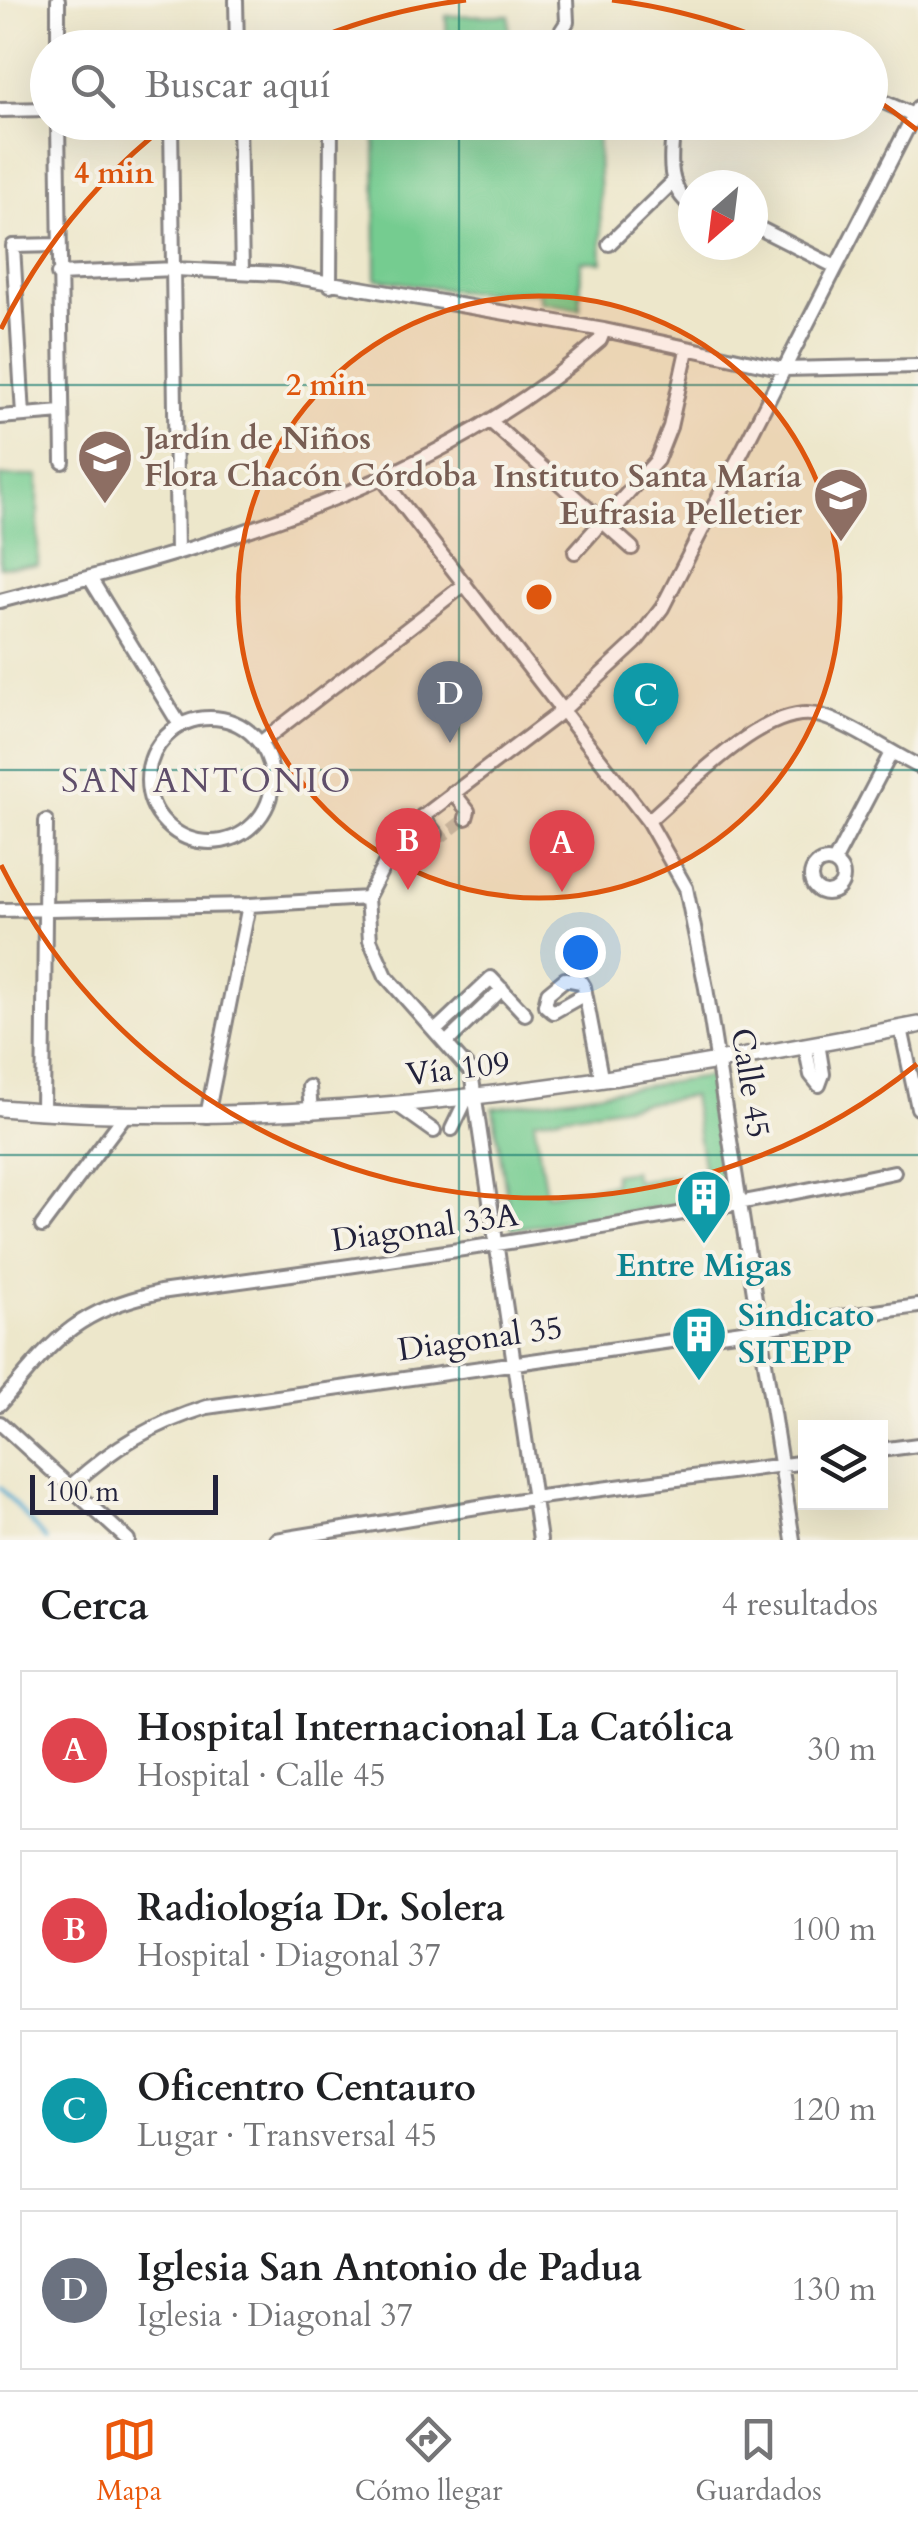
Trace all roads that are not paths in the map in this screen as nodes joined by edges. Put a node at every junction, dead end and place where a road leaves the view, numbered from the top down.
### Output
1 (58, 0) edge
2 (566, 0) edge
3 (58, 30) edge
4 (562, 30) edge
5 (888, 102) edge
6 (30, 109) edge
7 (0, 110) edge
8 (917, 112) edge
9 (58, 140) edge
10 (171, 140) edge
11 (239, 140) edge
12 (331, 140) edge
13 (675, 140) edge
14 (676, 187) junction
15 (678, 189) edge
16 (768, 233) edge
17 (609, 244) dead end
18 (58, 246) junction
19 (834, 266) junction
20 (175, 269) junction
21 (242, 271) junction
22 (58, 274) junction
23 (330, 285) junction
24 (604, 330) junction
25 (687, 350) junction
26 (918, 366) edge
27 (784, 369) junction
28 (62, 412) junction
29 (24, 415) junction
30 (0, 417) edge
31 (490, 421) junction
32 (63, 462) dead end
33 (382, 478) junction
34 (599, 522) junction
35 (632, 548) dead end
36 (575, 552) dead end
37 (177, 553) junction
38 (90, 578) junction
39 (465, 584) junction
40 (0, 601) edge
41 (562, 712) junction
42 (180, 725) junction
43 (260, 743) junction
44 (891, 753) junction
45 (918, 766) edge
46 (453, 792) junction
47 (422, 816) junction
48 (466, 818) dead end
49 (46, 821) dead end
50 (648, 821) junction
51 (436, 834) dead end
52 (834, 862) dead end
53 (367, 898) junction
54 (248, 906) junction
55 (0, 910) edge
56 (44, 910) junction
57 (502, 989) junction
58 (585, 994) dead end
59 (525, 1014) dead end
60 (910, 1026) edge
61 (436, 1030) junction
62 (447, 1042) junction
63 (720, 1060) junction
64 (601, 1077) junction
65 (309, 1087) dead end
66 (471, 1097) junction
67 (396, 1104) junction
68 (0, 1108) edge
69 (918, 1108) edge
70 (43, 1112) junction
71 (311, 1112) junction
72 (125, 1116) junction
73 (207, 1116) junction
74 (479, 1125) junction
75 (434, 1131) dead end
76 (894, 1172) dead end
77 (742, 1204) junction
78 (42, 1226) dead end
79 (496, 1247) junction
80 (918, 1306) edge
81 (761, 1328) junction
82 (514, 1361) junction
83 (0, 1404) edge
84 (0, 1423) edge
85 (918, 1444) edge
86 (888, 1449) edge
87 (798, 1463) edge
88 (782, 1465) junction
89 (72, 1485) junction
90 (533, 1498) junction
91 (128, 1540) edge
92 (276, 1540) edge
93 (540, 1540) edge
94 (793, 1540) edge

1 - 3 street
2 - 4 street
5 - 8 street
6 - 7 street
8 - 19 street
9 - 18 street
10 - 20 street
11 - 21 street
12 - 23 street
13 - 14 street
14 - 15 street
14 - 17 street
16 - 19 street
18 - 22 street
18 - 29 street
19 - 27 street
20 - 21 street
20 - 22 street
20 - 37 street
21 - 23 street
22 - 28 street
23 - 24 street
24 - 25 street
24 - 31 street
25 - 27 street
25 - 34 street
26 - 27 street
27 - 41 street
28 - 29 street
28 - 32 street
29 - 30 street
31 - 33 street
31 - 34 street
33 - 37 street
33 - 39 street, Calle 45
34 - 35 street
34 - 36 street
37 - 38 street
38 - 40 street
38 - 42 street
39 - 41 street, Calle 45
39 - 43 street
41 - 46 street
41 - 50 street, Calle 45
42 - 43 street
42 - 43 street
44 - 45 street
44 - 50 street
44 - 52 street
46 - 47 street
46 - 48 street
47 - 51 street
47 - 53 street
49 - 56 street
50 - 63 street, Calle 45
53 - 54 street
53 - 61 street
54 - 56 street
54 - 73 street
55 - 56 street
56 - 70 street
57 - 59 street
57 - 61 street
57 - 62 street
58 - 64 street
60 - 63 main road, Vía 109
60 - 69 street
61 - 62 street
62 - 66 street
63 - 64 main road, Vía 109
63 - 77 street, Calle 45
64 - 66 main road, Vía 109
65 - 71 street
66 - 67 main road, Vía 109
66 - 74 street
66 - 74 street
67 - 71 main road, Vía 109
67 - 75 street
68 - 70 main road, Vía 109
70 - 72 main road, Vía 109
71 - 73 main road, Vía 109
72 - 73 main road, Vía 109
72 - 78 street
74 - 79 street
76 - 77 street, Diagonal 33A
77 - 79 street, Diagonal 33A
77 - 81 street, Calle 45
79 - 82 street
79 - 83 street, Diagonal 33A
80 - 81 street, Diagonal 35
81 - 82 street, Diagonal 35
81 - 88 street, Calle 45
82 - 89 street, Diagonal 35
82 - 90 street
84 - 89 street
85 - 86 street
87 - 88 street
88 - 90 street
88 - 94 street, Calle 45
89 - 91 street
90 - 92 street
90 - 93 street

